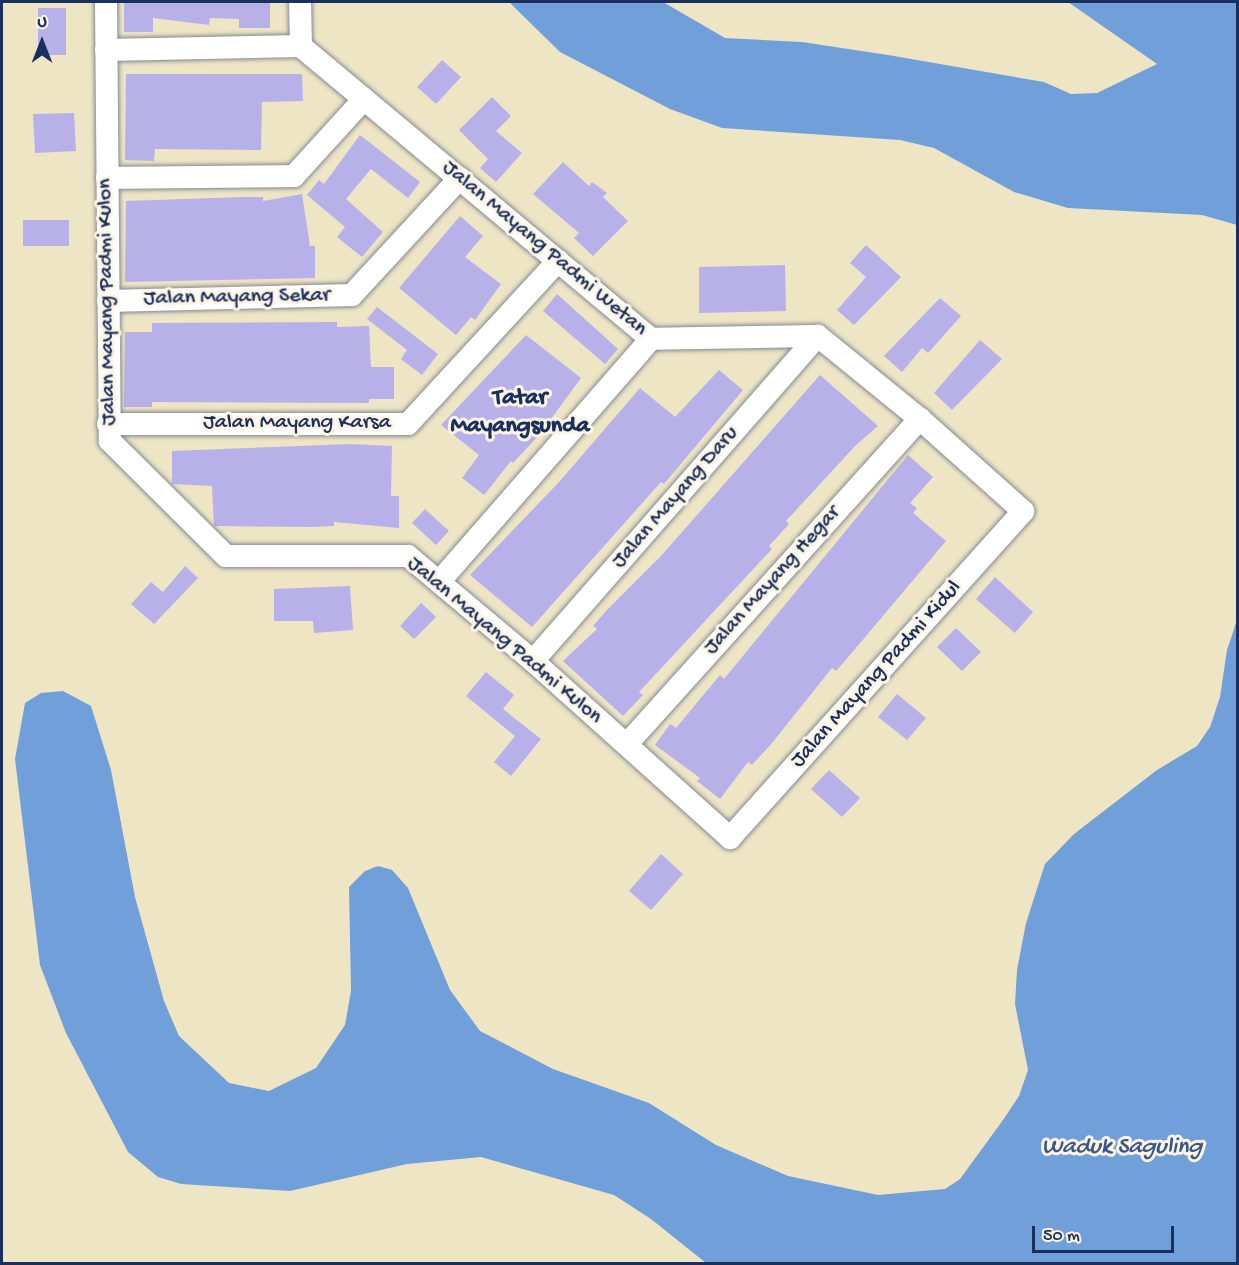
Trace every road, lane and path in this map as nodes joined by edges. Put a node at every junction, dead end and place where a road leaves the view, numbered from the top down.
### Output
1 (106, 2) edge
2 (300, 2) edge
3 (301, 46) junction
4 (106, 50) junction
5 (364, 99) junction
6 (107, 178) junction
7 (460, 178) junction
8 (558, 261) junction
9 (108, 301) junction
10 (818, 336) junction
11 (651, 339) junction
12 (920, 419) junction
13 (108, 424) junction
14 (440, 582) junction
15 (533, 661) junction
16 (627, 744) junction
17 (730, 838) joint

1 - 4 street, Jalan Mayang Padmi Kulon
2 - 3 street
3 - 4 street
3 - 5 street, Jalan Mayang Padmi Wetan
4 - 6 street, Jalan Mayang Padmi Kulon
5 - 6 street
5 - 7 street, Jalan Mayang Padmi Wetan
6 - 9 street, Jalan Mayang Padmi Kulon
7 - 8 street, Jalan Mayang Padmi Wetan
7 - 9 street, Jalan Mayang Sekar
8 - 11 street, Jalan Mayang Padmi Wetan
8 - 13 street, Jalan Mayang Karsa
9 - 13 street, Jalan Mayang Padmi Kulon
10 - 11 street, Jalan Mayang Padmi Wetan
10 - 12 street
10 - 15 street, Jalan Mayang Daru
11 - 14 street
12 - 16 street, Jalan Mayang Hegar
12 - 17 street, Jalan Mayang Padmi Kidul
13 - 14 street, Jalan Mayang Padmi Kulon
14 - 15 street, Jalan Mayang Padmi Kulon
15 - 16 street, Jalan Mayang Padmi Kulon
16 - 17 street, Jalan Mayang Padmi Kulon

